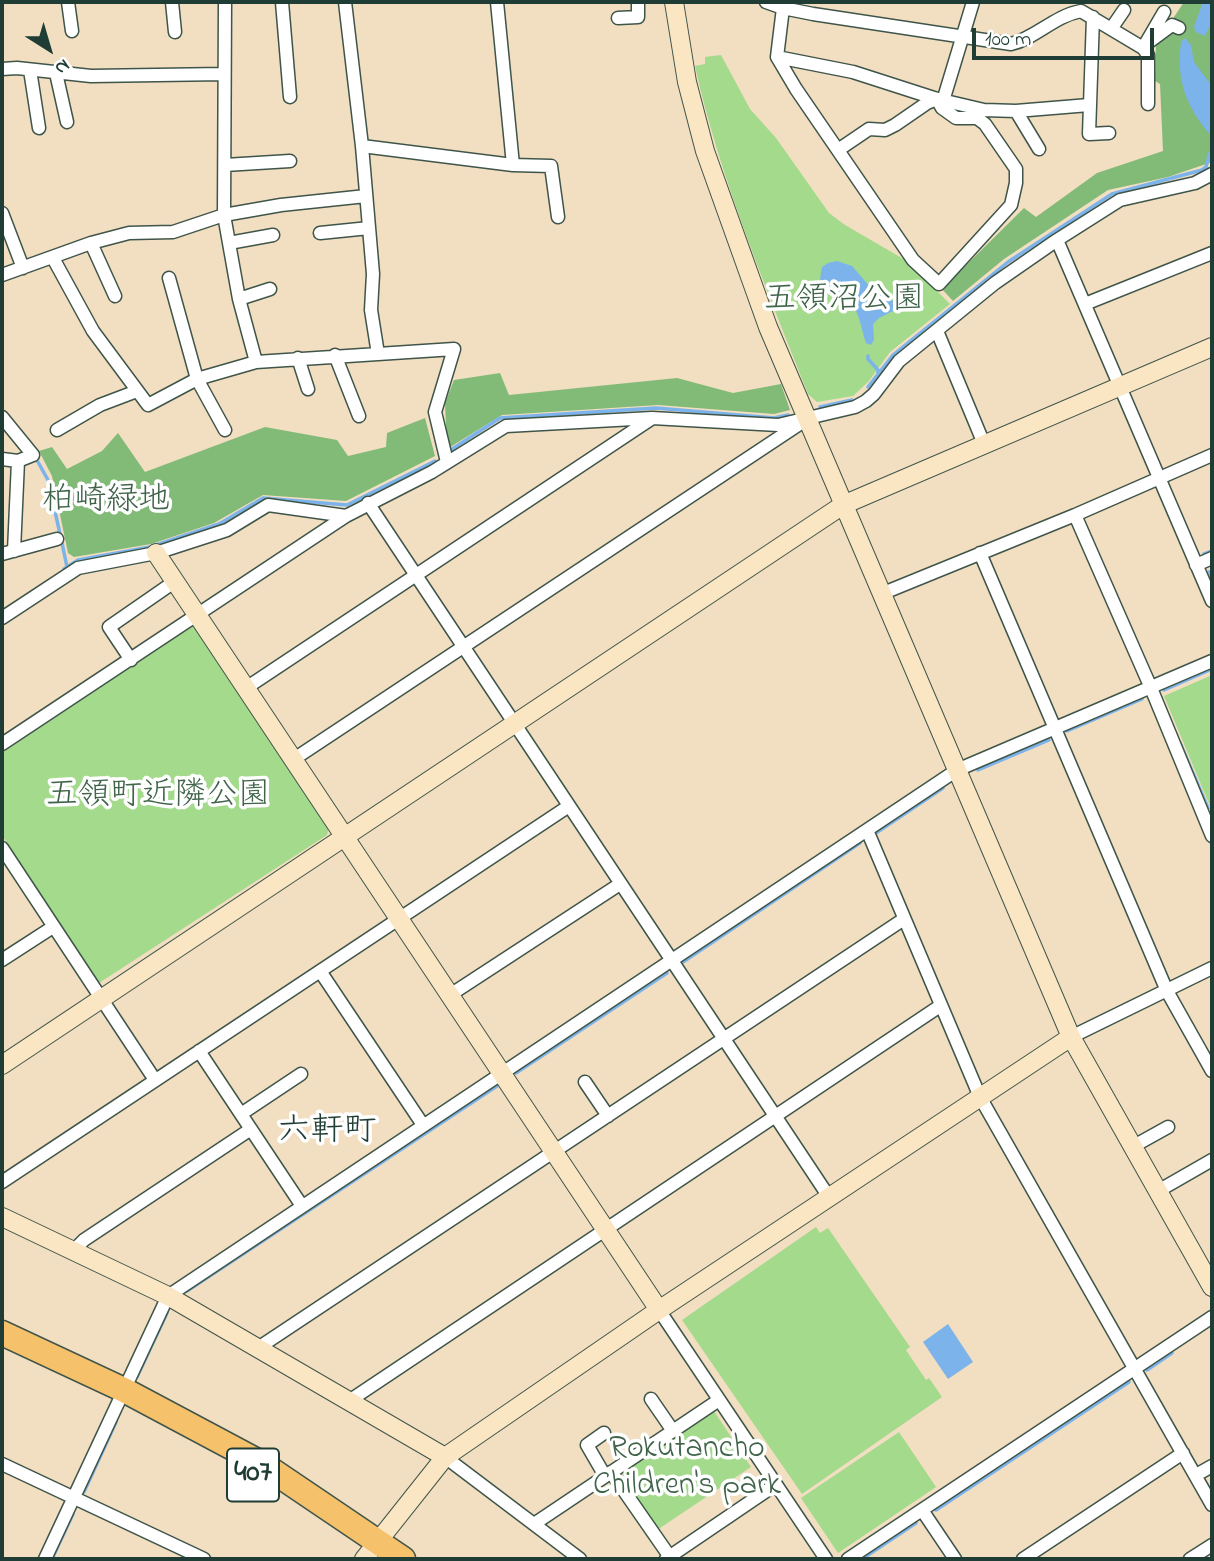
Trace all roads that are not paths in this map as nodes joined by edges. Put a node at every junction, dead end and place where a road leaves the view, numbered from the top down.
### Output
1 (68, 2) edge
2 (172, 2) edge
3 (225, 2) edge
4 (282, 2) edge
5 (345, 2) edge
6 (497, 2) edge
7 (638, 2) edge
8 (674, 2) edge
9 (766, 2) edge
10 (973, 2) edge
11 (783, 8) junction
12 (1087, 10) edge
13 (1124, 10) dead end
14 (1164, 12) dead end
15 (618, 18) dead end
16 (1179, 27) dead end
17 (1111, 29) junction
18 (72, 31) dead end
19 (175, 32) dead end
20 (962, 36) junction
21 (1144, 46) junction
22 (777, 57) junction
23 (2, 69) edge
24 (30, 70) junction
25 (56, 73) junction
26 (223, 74) junction
27 (290, 97) dead end
28 (940, 100) junction
29 (1147, 104) dead end
30 (1089, 105) junction
31 (1016, 111) junction
32 (66, 122) dead end
33 (39, 128) dead end
34 (1109, 133) dead end
35 (362, 146) junction
36 (1039, 149) dead end
37 (838, 150) junction
38 (290, 161) dead end
39 (225, 165) junction
40 (513, 165) junction
41 (1212, 174) edge
42 (366, 196) junction
43 (2, 213) edge
44 (224, 215) junction
45 (558, 217) dead end
46 (369, 228) junction
47 (320, 233) dead end
48 (273, 235) dead end
49 (1057, 240) junction
50 (91, 243) junction
51 (229, 243) junction
52 (1212, 253) edge
53 (53, 258) junction
54 (23, 268) junction
55 (2, 275) edge
56 (169, 278) dead end
57 (270, 289) dead end
58 (115, 296) dead end
59 (239, 299) junction
60 (1085, 304) junction
61 (937, 331) junction
62 (1212, 347) edge
63 (378, 354) junction
64 (335, 355) junction
65 (298, 358) junction
66 (256, 362) junction
67 (197, 379) junction
68 (1120, 387) junction
69 (308, 389) dead end
70 (137, 391) junction
71 (359, 416) dead end
72 (2, 417) edge
73 (652, 418) junction
74 (807, 419) junction
75 (57, 430) dead end
76 (225, 430) dead end
77 (985, 444) junction
78 (1212, 455) edge
79 (2, 460) edge
80 (18, 461) junction
81 (447, 463) junction
82 (1160, 478) junction
83 (368, 503) junction
84 (843, 505) junction
85 (1075, 515) junction
86 (346, 516) junction
87 (57, 539) dead end
88 (8, 553) edge
89 (156, 553) junction
90 (980, 553) junction
91 (1212, 558) edge
92 (1196, 565) junction
93 (416, 576) junction
94 (174, 582) junction
95 (881, 594) junction
96 (1212, 601) edge
97 (3, 614) edge
98 (197, 616) junction
99 (463, 648) junction
100 (131, 660) junction
101 (1212, 661) edge
102 (246, 688) junction
103 (1151, 688) junction
104 (514, 723) junction
105 (1055, 727) junction
106 (2, 744) edge
107 (293, 759) junction
108 (957, 770) junction
109 (569, 806) junction
110 (1209, 820) edge
111 (867, 830) junction
112 (345, 836) junction
113 (1212, 836) edge
114 (2, 848) edge
115 (620, 884) junction
116 (399, 918) junction
117 (904, 919) junction
118 (53, 927) junction
119 (2, 960) edge
120 (672, 961) junction
121 (1212, 968) edge
122 (320, 971) junction
123 (1167, 991) junction
124 (450, 995) junction
125 (101, 998) junction
126 (940, 1006) junction
127 (1071, 1037) junction
128 (724, 1039) junction
129 (199, 1051) junction
130 (2, 1065) edge
131 (1212, 1071) edge
132 (502, 1073) junction
133 (301, 1074) dead end
134 (155, 1080) junction
135 (585, 1082) dead end
136 (980, 1097) junction
137 (242, 1114) junction
138 (608, 1116) junction
139 (775, 1116) junction
140 (423, 1125) junction
141 (1168, 1127) dead end
142 (251, 1129) junction
143 (1132, 1147) junction
144 (554, 1152) junction
145 (1212, 1160) edge
146 (2, 1182) edge
147 (1157, 1191) junction
148 (829, 1197) junction
149 (302, 1206) junction
150 (2, 1217) edge
151 (606, 1230) junction
152 (73, 1251) junction
153 (1212, 1287) edge
154 (168, 1296) junction
155 (659, 1310) junction
156 (1212, 1317) edge
157 (2, 1333) edge
158 (258, 1348) junction
159 (2, 1349) edge
160 (1135, 1368) junction
161 (121, 1397) junction
162 (651, 1399) dead end
163 (719, 1400) junction
164 (349, 1401) junction
165 (673, 1430) junction
166 (604, 1433) dead end
167 (1183, 1453) junction
168 (445, 1457) junction
169 (2, 1464) edge
170 (1212, 1466) edge
171 (608, 1474) junction
172 (1196, 1475) junction
173 (775, 1485) junction
174 (73, 1497) junction
175 (1212, 1505) edge
176 (922, 1510) junction
177 (534, 1524) junction
178 (1212, 1545) edge
179 (373, 1552) edge
180 (668, 1558) edge
181 (45, 1559) edge
182 (204, 1559) edge
183 (403, 1559) edge
184 (580, 1559) edge
185 (825, 1559) edge
186 (848, 1559) edge
187 (955, 1559) edge
188 (1023, 1559) edge
189 (1190, 1559) edge

1 - 18 street
2 - 19 street
3 - 26 street
4 - 27 street
5 - 35 street
6 - 40 street
7 - 15 street
8 - 74 street
9 - 11 street
10 - 20 street
11 - 20 street
11 - 22 street
12 - 17 street
12 - 20 street
12 - 30 street
13 - 17 street
14 - 21 street
16 - 21 street
17 - 21 street
20 - 28 street
21 - 29 street
22 - 28 street
22 - 37 street
23 - 24 street
24 - 25 street
24 - 33 street
25 - 26 street
25 - 32 street
26 - 39 street
28 - 31 street
28 - 37 street
28 - 37 street
30 - 31 street
30 - 34 street
31 - 36 street
35 - 40 street
35 - 42 street
38 - 39 street
39 - 44 street
40 - 45 street
41 - 49 street
42 - 44 street
42 - 46 street
43 - 54 street
44 - 50 street
44 - 51 street
46 - 47 street
46 - 63 street
48 - 51 street
49 - 60 street
49 - 61 street
50 - 53 street
50 - 58 street
51 - 59 street
52 - 60 street
53 - 54 street
53 - 70 street
54 - 55 street
56 - 67 street
57 - 59 street
59 - 66 street
60 - 68 street
61 - 74 street
61 - 77 street
62 - 68 street
63 - 64 street
63 - 81 street
64 - 65 street
64 - 71 street
65 - 66 street
65 - 69 street
66 - 67 street
67 - 70 street
67 - 76 street
68 - 77 street
68 - 82 street
70 - 75 street
72 - 80 street
73 - 74 street
73 - 81 street
73 - 93 street
74 - 84 street
74 - 99 street
77 - 84 street
78 - 82 street
79 - 80 street
80 - 88 street
81 - 83 street
82 - 85 street
82 - 92 street
83 - 86 street
83 - 93 street
84 - 95 street
84 - 104 street
85 - 90 street
85 - 103 street
86 - 89 street
86 - 98 street
87 - 88 street
89 - 94 street
89 - 97 street
90 - 95 street
90 - 105 street
91 - 92 street
92 - 96 street
93 - 99 street
93 - 102 street
94 - 98 street
94 - 100 street
95 - 108 street
98 - 100 street
98 - 102 street
99 - 104 street
99 - 107 street
100 - 106 street
101 - 103 street
102 - 107 street
103 - 105 street
103 - 110 street
104 - 109 street
104 - 112 street
105 - 108 street
105 - 123 street
107 - 112 street
108 - 111 street
108 - 127 street
109 - 115 street
109 - 116 street
110 - 113 street
111 - 117 street
111 - 120 street
112 - 116 street
112 - 125 street
114 - 118 street
115 - 120 street
115 - 124 street
116 - 122 street
116 - 124 street
117 - 126 street
117 - 128 street
118 - 119 street
118 - 125 street
120 - 128 street
120 - 132 street
121 - 123 street
122 - 129 street
122 - 140 street
123 - 127 street
123 - 131 street
124 - 132 street
125 - 130 street
125 - 134 street
126 - 136 street
126 - 139 street
127 - 136 street
127 - 143 street
128 - 138 street
128 - 139 street
129 - 134 street
129 - 137 street
132 - 140 street
132 - 144 street
133 - 137 street
134 - 146 street
135 - 138 street
136 - 148 street
136 - 160 street
137 - 142 street
138 - 144 street
139 - 148 street
139 - 151 street
140 - 149 street
141 - 143 street
142 - 149 street
142 - 152 street
143 - 147 street
144 - 151 street
144 - 158 street
145 - 147 street
147 - 153 street
148 - 155 street
149 - 154 street
150 - 152 street
151 - 155 street
151 - 164 street
152 - 154 street
154 - 158 street
154 - 161 street
155 - 163 street
155 - 168 street
156 - 160 street
157 - 161 highway, 407
158 - 164 street
159 - 161 highway, 407
160 - 167 street
160 - 176 street
161 - 174 street
161 - 179 highway, 407
162 - 165 street
163 - 165 street
163 - 173 street
164 - 168 street
165 - 171 street
166 - 171 street
167 - 172 street
167 - 188 street
168 - 177 street
168 - 179 street
169 - 174 street
170 - 172 street
171 - 177 street
171 - 180 street
172 - 175 street
173 - 180 street
173 - 185 street
174 - 181 street
174 - 182 street
176 - 186 street
176 - 187 street
177 - 184 street
178 - 189 street
179 - 183 highway, 407

